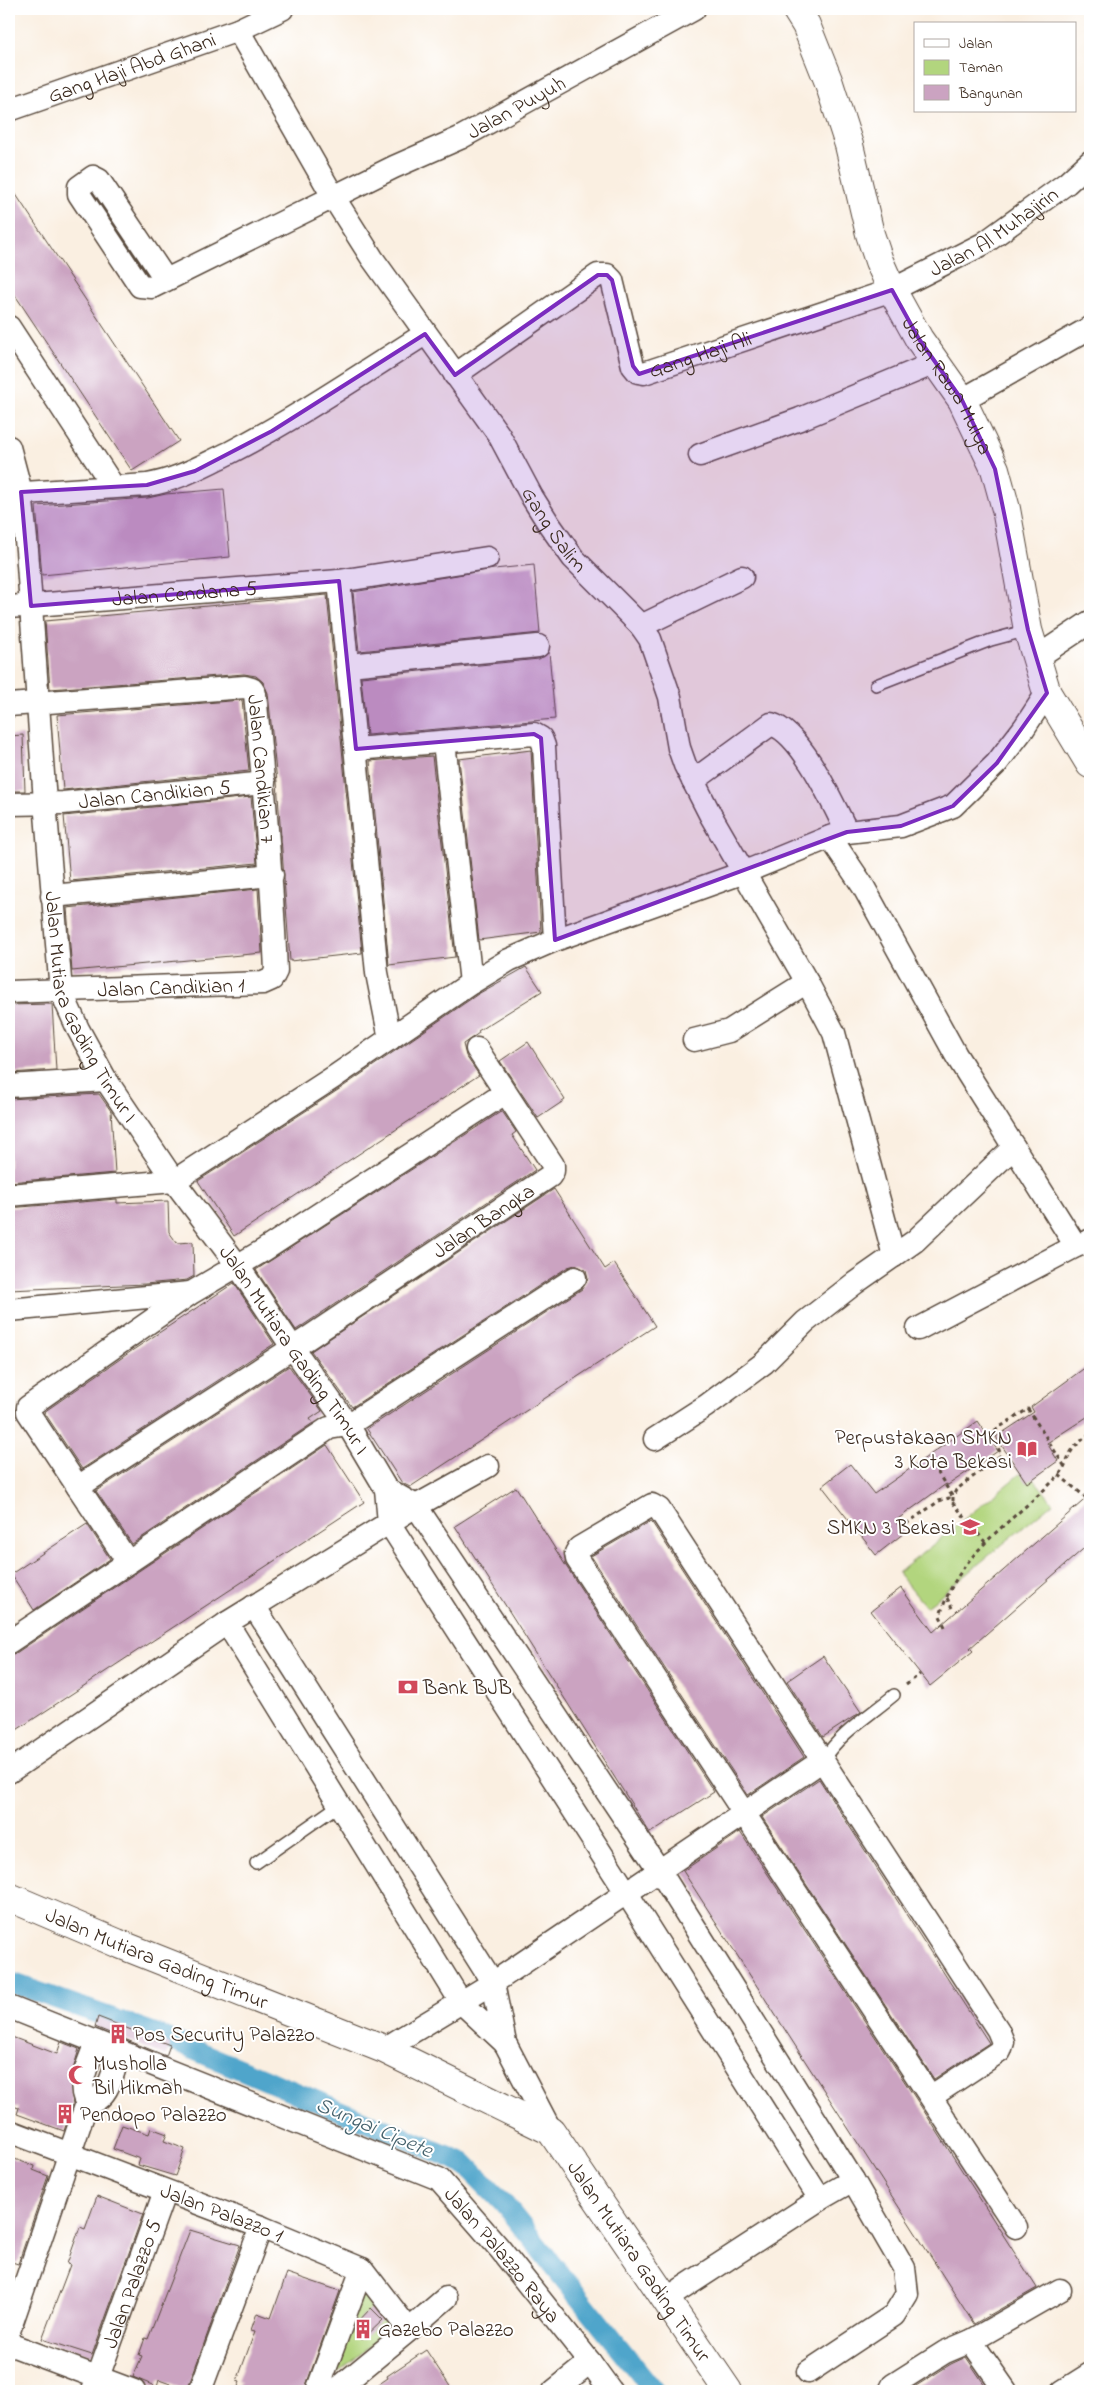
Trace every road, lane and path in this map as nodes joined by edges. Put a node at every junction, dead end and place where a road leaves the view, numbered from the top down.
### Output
1 (282, 9) edge
2 (694, 9) edge
3 (796, 9) edge
4 (238, 30) junction
5 (9, 110) edge
6 (1090, 162) edge
7 (334, 198) junction
8 (166, 280) junction
9 (892, 290) junction
10 (9, 327) edge
11 (1088, 329) dead end
12 (425, 334) junction
13 (935, 363) junction
14 (455, 375) junction
15 (962, 400) junction
16 (9, 447) edge
17 (700, 455) dead end
18 (113, 486) junction
19 (15, 493) edge
20 (486, 558) dead end
21 (742, 577) dead end
22 (339, 580) junction
23 (31, 606) junction
24 (9, 607) edge
25 (1090, 622) edge
26 (641, 626) junction
27 (1028, 630) junction
28 (538, 646) dead end
29 (1036, 658) junction
30 (348, 665) junction
31 (876, 685) dead end
32 (1047, 692) junction
33 (40, 702) junction
34 (9, 705) edge
35 (444, 742) junction
36 (356, 749) junction
37 (1090, 764) edge
38 (693, 781) junction
39 (264, 782) junction
40 (45, 802) junction
41 (9, 804) edge
42 (839, 835) junction
43 (745, 872) junction
44 (272, 875) junction
45 (52, 896) junction
46 (555, 940) junction
47 (276, 971) joint
48 (808, 982) junction
49 (471, 983) junction
50 (61, 991) junction
51 (9, 992) edge
52 (390, 1039) junction
53 (694, 1040) dead end
54 (477, 1049) dead end
55 (106, 1080) junction
56 (9, 1086) edge
57 (505, 1093) junction
58 (1014, 1147) junction
59 (174, 1181) junction
60 (9, 1195) edge
61 (1083, 1243) edge
62 (894, 1256) junction
63 (238, 1266) junction
64 (575, 1278) dead end
65 (190, 1292) junction
66 (9, 1310) edge
67 (918, 1329) dead end
68 (292, 1347) junction
69 (348, 1425) junction
70 (1090, 1433) edge
71 (655, 1439) dead end
72 (929, 1458) dead end
73 (488, 1466) dead end
74 (1065, 1467) junction
75 (1059, 1475) junction
76 (78, 1487) junction
77 (386, 1489) junction
78 (953, 1496) junction
79 (953, 1501) junction
80 (1090, 1502) edge
81 (416, 1506) junction
82 (389, 1523) junction
83 (906, 1524) dead end
84 (985, 1542) junction
85 (128, 1562) junction
86 (947, 1598) junction
87 (254, 1606) junction
88 (952, 1608) dead end
89 (227, 1623) junction
90 (945, 1627) dead end
91 (9, 1642) edge
92 (894, 1695) dead end
93 (823, 1760) junction
94 (9, 1772) edge
95 (339, 1805) junction
96 (744, 1814) junction
97 (256, 1863) dead end
98 (659, 1870) junction
99 (626, 1892) junction
100 (9, 1897) edge
101 (493, 1983) junction
102 (461, 2002) junction
103 (9, 2007) edge
104 (96, 2042) junction
105 (505, 2043) junction
106 (384, 2049) junction
107 (120, 2051) junction
108 (932, 2096) junction
109 (87, 2103) junction
110 (9, 2130) edge
111 (551, 2131) junction
112 (69, 2153) junction
113 (853, 2180) junction
114 (165, 2191) junction
115 (820, 2199) junction
116 (261, 2227) junction
117 (1016, 2227) dead end
118 (362, 2269) junction
119 (1060, 2290) dead end
120 (446, 2298) dead end
121 (666, 2300) junction
122 (409, 2330) junction
123 (9, 2331) edge
124 (971, 2341) junction
125 (9, 2344) edge
126 (590, 2362) junction
127 (808, 2372) dead end
128 (1090, 2374) edge
129 (96, 2385) edge
130 (134, 2391) edge
131 (200, 2391) edge
132 (317, 2391) edge
133 (335, 2391) edge
134 (554, 2391) edge
135 (611, 2391) edge
136 (728, 2391) edge
137 (890, 2391) edge
138 (1006, 2391) edge
139 (1063, 2391) edge

1 - 4 street, Gang Haji Abd Ghani
2 - 7 street, Jalan Puyuh
3 - 9 main road, Jalan Rawa Mulya
4 - 5 street, Gang Haji Abd Ghani
4 - 7 street, Gang Salim
6 - 9 street, Jalan Al Muhajirin
7 - 8 street, Jalan Puyuh
7 - 12 street, Gang Salim
8 - 8 street, Jalan Puyuh
9 - 13 main road, Jalan Rawa Mulya
9 - 14 street, Gang Haji Ali
10 - 18 street
11 - 15 street
12 - 14 street, Gang Salim
12 - 18 street
13 - 15 main road, Jalan Rawa Mulya
13 - 17 street
14 - 26 street, Gang Salim
15 - 27 main road, Jalan Rawa Mulya
16 - 19 street, Jalan Mutiara Gading Timur I
18 - 19 street
19 - 23 street, Jalan Mutiara Gading Timur I
20 - 22 street, Jalan Cendana 5
21 - 26 street
22 - 23 street, Jalan Cendana 5
22 - 30 street
23 - 24 street, Jalan Cendana 5
23 - 33 street, Jalan Mutiara Gading Timur I
25 - 29 street
26 - 38 street, Gang Salim
27 - 29 main road, Jalan Rawa Mulya
27 - 31 lane
28 - 30 street
29 - 32 main road, Jalan Rawa Mulya
30 - 36 street
32 - 37 main road, Jalan Rawa Mulya
32 - 42 street
33 - 34 street, Jalan Candikian 7
33 - 39 street, Jalan Candikian 7
33 - 40 street, Jalan Mutiara Gading Timur I
35 - 36 street
35 - 46 street
35 - 49 street
36 - 52 street
38 - 42 street
38 - 43 street, Gang Salim
39 - 40 street, Jalan Candikian 5
39 - 44 street, Jalan Candikian 7
40 - 41 street, Jalan Candikian 5
40 - 45 street, Jalan Mutiara Gading Timur I
42 - 43 street
42 - 58 street
43 - 46 street
43 - 48 street, Gang Salim
44 - 45 street
44 - 47 street, Jalan Candikian 7
45 - 50 street, Jalan Mutiara Gading Timur I
46 - 49 street
47 - 50 street, Jalan Candikian 1
48 - 53 street
48 - 62 street, Gang Salim
49 - 52 street
50 - 51 street, Jalan Candikian 1
50 - 55 street, Jalan Mutiara Gading Timur I
52 - 59 street
54 - 57 street, Jalan Bangka
55 - 56 street
55 - 59 street, Jalan Mutiara Gading Timur I
57 - 63 street
57 - 68 street, Jalan Bangka
58 - 61 street
58 - 62 street
59 - 60 street
59 - 63 street, Jalan Mutiara Gading Timur I
61 - 67 street
62 - 71 street
63 - 65 street
63 - 68 street, Jalan Mutiara Gading Timur I
64 - 69 street
65 - 66 street
65 - 76 street
68 - 69 street, Jalan Mutiara Gading Timur I
68 - 76 street, Jalan Bangka
69 - 77 street, Jalan Mutiara Gading Timur I
69 - 85 street
70 - 74 path
72 - 78 path
73 - 81 street
74 - 75 path
74 - 78 path
75 - 80 path
75 - 84 path
76 - 85 street
77 - 81 street, Jalan Mutiara Gading Timur I
77 - 82 street, Jalan Mutiara Gading Timur I
78 - 79 path
79 - 83 path
79 - 84 path
81 - 82 street
81 - 98 street
82 - 87 street
82 - 99 street
84 - 86 path
85 - 91 street
86 - 88 path
86 - 90 path
87 - 89 street
87 - 101 street, Jalan Mutiara Gading Timur
89 - 94 street
89 - 95 street, Jalan Mutiara Gading Timur
92 - 93 lane
93 - 96 street
93 - 96 street
93 - 108 street
95 - 97 lane
95 - 102 street, Jalan Mutiara Gading Timur
96 - 98 street
96 - 108 street
98 - 99 street
98 - 113 street
99 - 101 street
99 - 115 street
100 - 106 main road, Jalan Mutiara Gading Timur
101 - 102 street
101 - 105 street, Jalan Mutiara Gading Timur
102 - 105 street, Jalan Mutiara Gading Timur
102 - 106 street
103 - 104 street, Jalan Palazzo Raya
104 - 107 street, Jalan Palazzo Raya
104 - 109 street
105 - 111 street, Jalan Mutiara Gading Timur
106 - 111 main road, Jalan Mutiara Gading Timur
107 - 109 street
107 - 126 street, Jalan Palazzo Raya
108 - 117 street
109 - 112 street
110 - 112 street, Jalan Palazzo 1
111 - 121 main road, Jalan Mutiara Gading Timur
112 - 114 street, Jalan Palazzo 1
112 - 123 street
113 - 115 street
113 - 127 street
114 - 116 street, Jalan Palazzo 1
114 - 129 street, Jalan Palazzo 5
115 - 121 street
116 - 118 street, Jalan Palazzo 1
116 - 131 street
118 - 122 street, Jalan Palazzo 1
118 - 132 street
119 - 124 street
120 - 122 street
121 - 136 main road, Jalan Mutiara Gading Timur
122 - 133 street
124 - 137 street
124 - 138 street
125 - 129 street
126 - 134 street
126 - 135 street, Jalan Palazzo Raya
128 - 139 street
129 - 130 street

